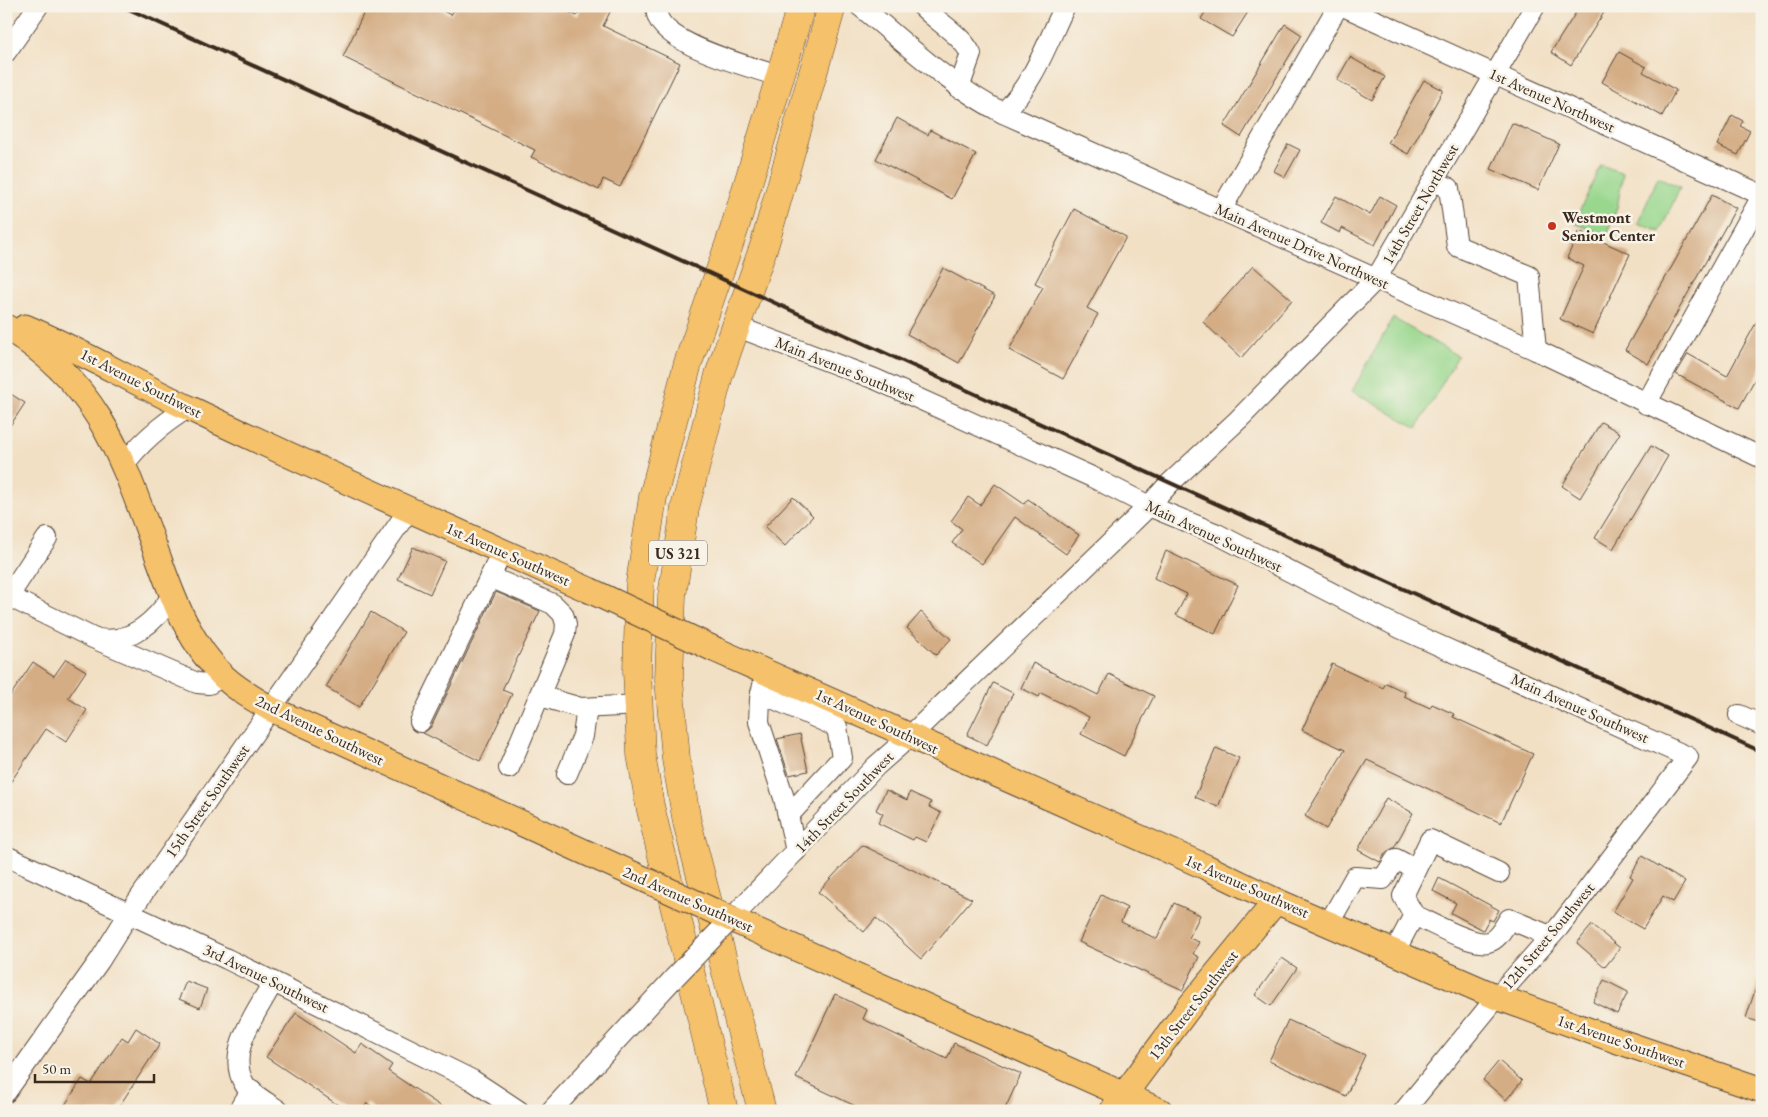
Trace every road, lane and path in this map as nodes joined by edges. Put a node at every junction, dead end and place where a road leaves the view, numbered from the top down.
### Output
1 (38, 6) edge
2 (657, 6) edge
3 (801, 6) edge
4 (832, 6) edge
5 (860, 6) edge
6 (922, 6) edge
7 (1065, 6) edge
8 (1338, 6) edge
9 (1343, 6) edge
10 (1535, 6) edge
11 (6, 52) edge
12 (1495, 75) junction
13 (781, 77) junction
14 (959, 88) junction
15 (1004, 114) junction
16 (1434, 181) junction
17 (1762, 196) edge
18 (1221, 210) junction
19 (1376, 279) junction
20 (6, 319) edge
21 (735, 326) junction
22 (6, 327) edge
23 (1536, 350) junction
24 (1646, 404) junction
25 (188, 408) junction
26 (1762, 458) edge
27 (124, 466) junction
28 (1169, 484) joint
29 (1149, 506) junction
30 (408, 511) junction
31 (47, 538) dead end
32 (502, 552) junction
33 (490, 577) junction
34 (172, 596) junction
35 (7, 597) edge
36 (93, 638) junction
37 (223, 676) junction
38 (764, 682) junction
39 (540, 696) junction
40 (638, 705) junction
41 (586, 708) junction
42 (271, 709) junction
43 (1739, 715) dead end
44 (841, 717) junction
45 (420, 722) dead end
46 (1762, 726) edge
47 (909, 737) junction
48 (1688, 757) joint
49 (842, 758) junction
50 (509, 768) dead end
51 (567, 774) dead end
52 (864, 779) junction
53 (788, 816) junction
54 (796, 851) junction
55 (6, 856) edge
56 (1415, 869) junction
57 (1499, 873) dead end
58 (1276, 901) junction
59 (130, 912) junction
60 (1414, 915) junction
61 (731, 919) junction
62 (1329, 923) junction
63 (1550, 936) junction
64 (1395, 951) junction
65 (273, 982) junction
66 (1497, 997) junction
67 (708, 1044) junction
68 (252, 1090) junction
69 (1762, 1090) edge
70 (6, 1092) edge
71 (1117, 1103) edge
72 (238, 1111) edge
73 (280, 1111) edge
74 (519, 1111) edge
75 (551, 1111) edge
76 (708, 1111) edge
77 (724, 1111) edge
78 (762, 1111) edge
79 (1160, 1111) edge
80 (1404, 1111) edge

1 - 11 street
2 - 13 street
3 - 13 highway, US 321
4 - 21 highway, US 321
5 - 14 street, Main Avenue Drive Northwest
6 - 14 street
7 - 15 street
8 - 18 street
9 - 12 street, 1st Avenue Northwest
10 - 12 street, 14th Street Northwest
12 - 16 street, 14th Street Northwest
12 - 17 street, 1st Avenue Northwest
13 - 40 highway, US 321
14 - 15 street, Main Avenue Drive Northwest
15 - 18 street, Main Avenue Drive Northwest
16 - 19 street, 14th Street Northwest
16 - 23 street
17 - 24 street
18 - 19 street, Main Avenue Drive Northwest
19 - 23 street, Main Avenue Drive Northwest
19 - 28 street, 14th Street Northwest
20 - 25 main road, 1st Avenue Southwest
21 - 29 street, Main Avenue Southwest
21 - 78 highway, US 321
22 - 27 main road, 2nd Avenue Southwest
23 - 24 street, Main Avenue Drive Northwest
24 - 26 street, Main Avenue Drive Northwest
25 - 27 street
25 - 30 main road, 1st Avenue Southwest
27 - 34 main road, 2nd Avenue Southwest
28 - 29 street, 14th Street Southwest
29 - 47 street, 14th Street Southwest
29 - 48 street, Main Avenue Southwest
30 - 32 main road, 1st Avenue Southwest
30 - 42 street, 15th Street Southwest
31 - 35 street
32 - 33 street
32 - 38 main road, 1st Avenue Southwest, bridge
33 - 39 street
33 - 45 street
34 - 36 street
34 - 37 main road, 2nd Avenue Southwest
35 - 36 street
36 - 37 street
37 - 42 main road, 2nd Avenue Southwest
38 - 44 main road, 1st Avenue Southwest
38 - 53 street
39 - 41 street
39 - 50 street
40 - 41 street
40 - 67 highway, US 321
41 - 51 street
42 - 59 street, 15th Street Southwest
42 - 61 main road, 2nd Avenue Southwest, bridge
43 - 46 street
44 - 47 main road, 1st Avenue Southwest
44 - 49 street
47 - 52 street, 14th Street Southwest
47 - 58 main road, 1st Avenue Southwest
48 - 63 street, 12th Street Southwest
49 - 52 street
49 - 53 street
52 - 54 street, 14th Street Southwest
53 - 54 street
54 - 61 street, 14th Street Southwest
55 - 59 street, 3rd Avenue Southwest
56 - 57 street
56 - 60 street
56 - 62 street
58 - 62 main road, 1st Avenue Southwest
58 - 71 main road, 13th Street Southwest
59 - 65 street, 3rd Avenue Southwest
59 - 70 street, 15th Street Southwest
60 - 63 street
60 - 64 street
61 - 71 main road, 2nd Avenue Southwest
61 - 75 street, 14th Street Southwest, bridge
62 - 64 main road, 1st Avenue Southwest
63 - 66 street, 12th Street Southwest
64 - 66 main road, 1st Avenue Southwest
65 - 68 street
65 - 74 street, 3rd Avenue Southwest
66 - 69 main road, 1st Avenue Southwest
66 - 80 street, 12th Street Southwest
67 - 76 highway
67 - 77 highway, US 321
68 - 72 street
68 - 73 street
71 - 79 main road, 2nd Avenue Southwest

